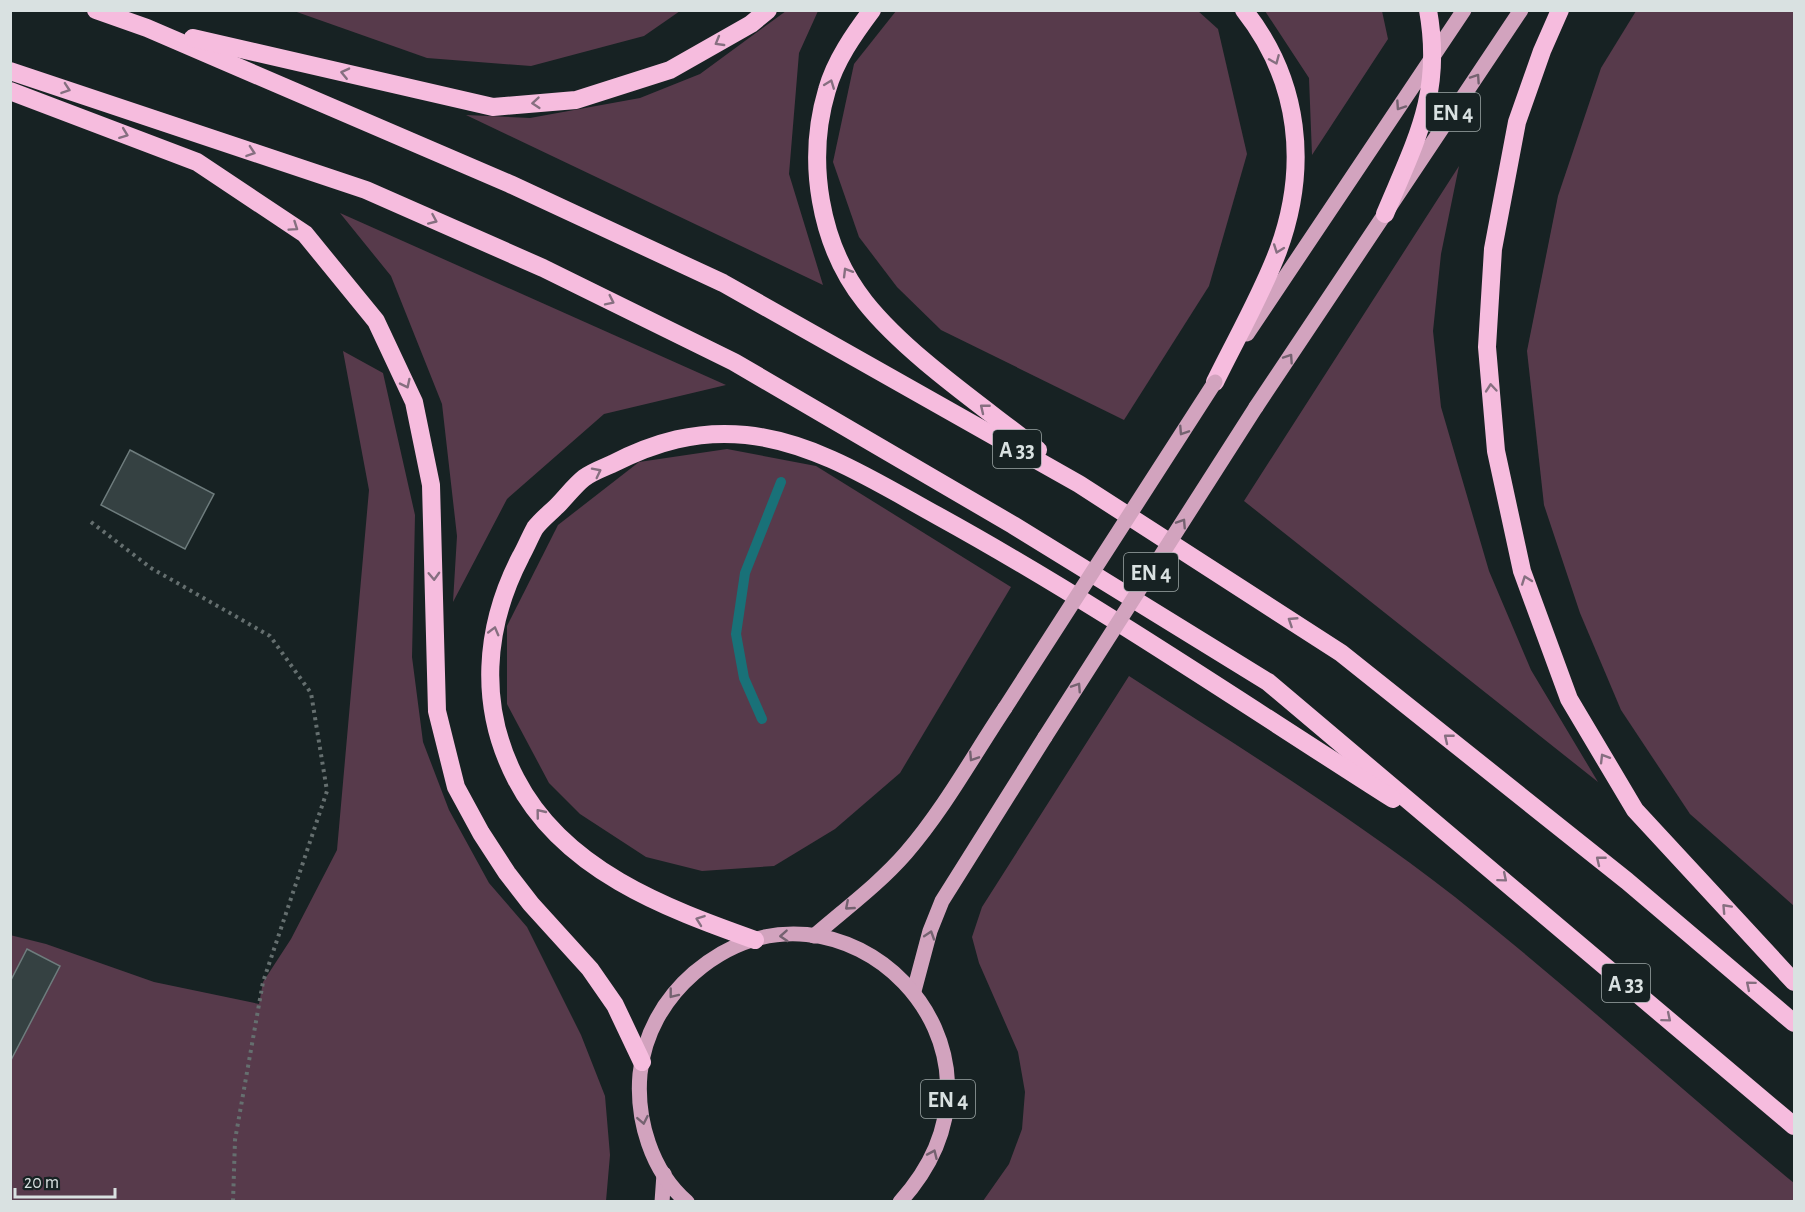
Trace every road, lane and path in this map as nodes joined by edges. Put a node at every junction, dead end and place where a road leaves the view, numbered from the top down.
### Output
1 (96, 10) edge
2 (768, 10) edge
3 (872, 10) edge
4 (1244, 10) edge
5 (1428, 10) edge
6 (1464, 10) edge
7 (1521, 10) edge
8 (1560, 10) edge
9 (147, 28) junction
10 (1432, 58) junction
11 (10, 71) edge
12 (10, 91) edge
13 (1385, 214) junction
14 (1215, 382) junction
15 (1079, 483) junction
16 (91, 522) dead end
17 (1458, 840) junction
18 (814, 936) junction
19 (755, 940) junction
20 (1794, 982) edge
21 (914, 992) junction
22 (1794, 1023) edge
23 (642, 1062) junction
24 (1794, 1126) edge
25 (664, 1174) junction
26 (233, 1202) edge
27 (662, 1202) edge
28 (687, 1202) edge
29 (900, 1202) edge

1 - 9 highway, A 33
2 -> 9 highway
15 -> 3 highway
4 -> 14 highway
5 - 10 highway
6 - 10 main road, EN 4
13 -> 7 main road, EN 4
20 -> 8 highway
9 - 15 highway, A 33
10 - 13 highway
10 -> 14 main road, EN 4
11 -> 17 highway, A 33
12 -> 23 highway
21 -> 13 main road, EN 4, bridge
14 -> 18 main road, EN 4, bridge
22 -> 15 highway, A 33
16 - 26 path
19 -> 17 highway
17 -> 24 highway, A 33
18 -> 19 main road, EN 4
18 - 21 main road, EN 4
19 -> 23 main road, EN 4
29 -> 21 main road, EN 4
23 -> 25 main road, EN 4
25 - 27 main road
25 - 28 main road, EN 4

